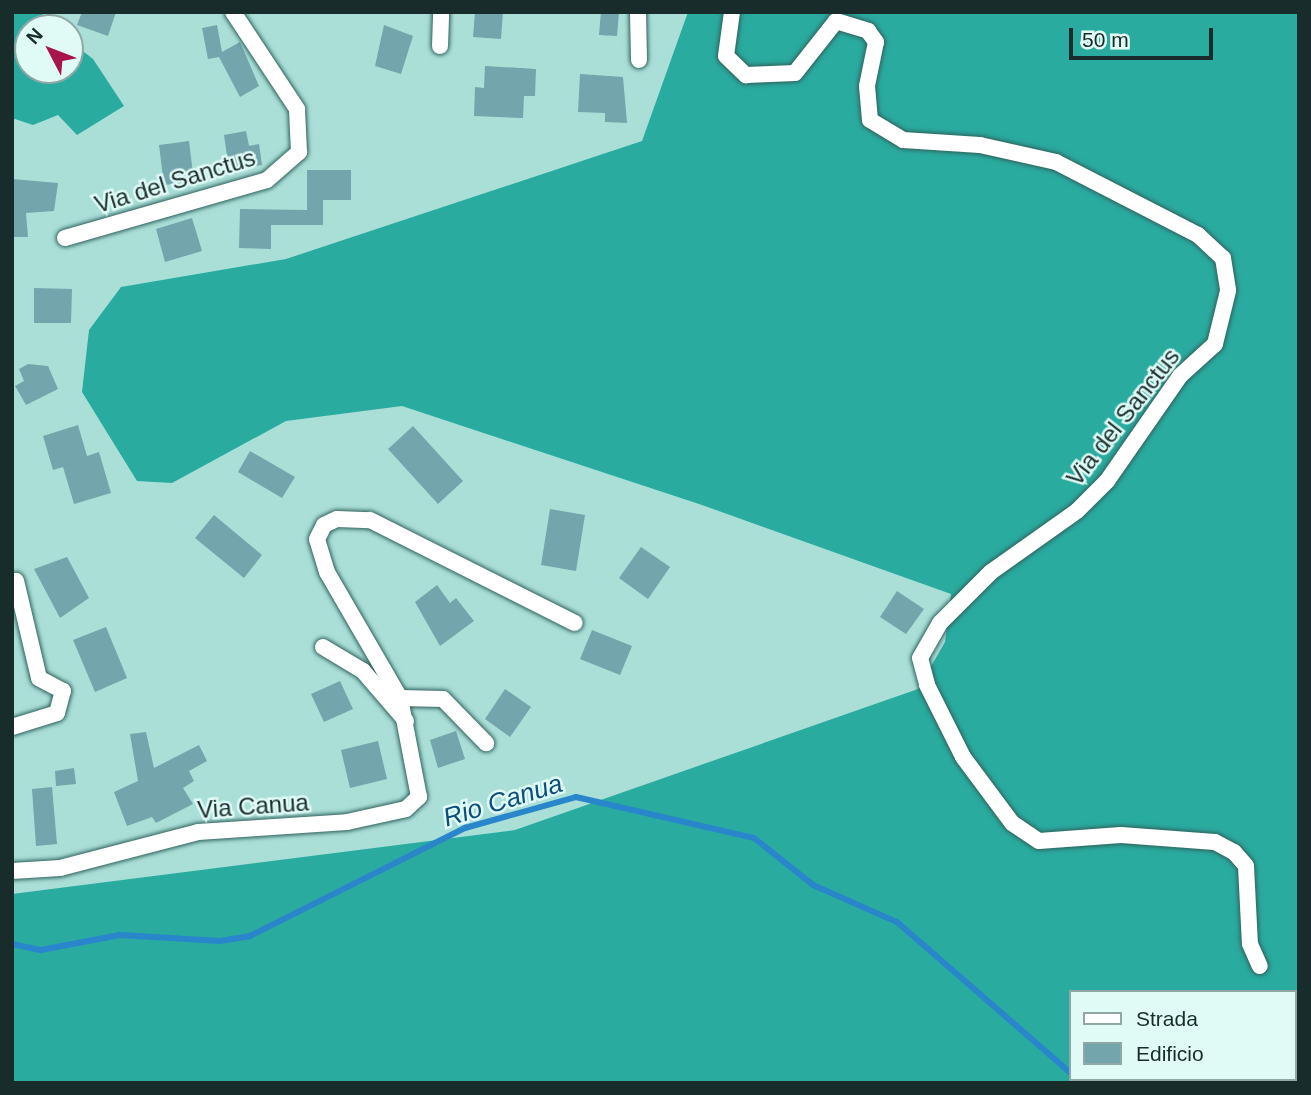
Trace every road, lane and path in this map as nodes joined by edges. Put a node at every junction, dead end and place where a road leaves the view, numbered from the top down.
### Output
1 (233, 12) edge
2 (441, 12) edge
3 (638, 12) edge
4 (732, 12) edge
5 (440, 46) dead end
6 (639, 60) dead end
7 (65, 238) dead end
8 (16, 581) dead end
9 (576, 623) dead end
10 (323, 647) dead end
11 (400, 698) junction
12 (406, 721) junction
13 (12, 727) edge
14 (486, 743) dead end
15 (12, 871) edge
16 (1261, 966) dead end

1 - 7 street, Via del Sanctus
2 - 5 street
3 - 6 street
4 - 16 street, Via del Sanctus
8 - 13 street
9 - 11 street, Via Canua
10 - 12 street
11 - 12 street, Via Canua
11 - 14 street
12 - 15 street, Via Canua

